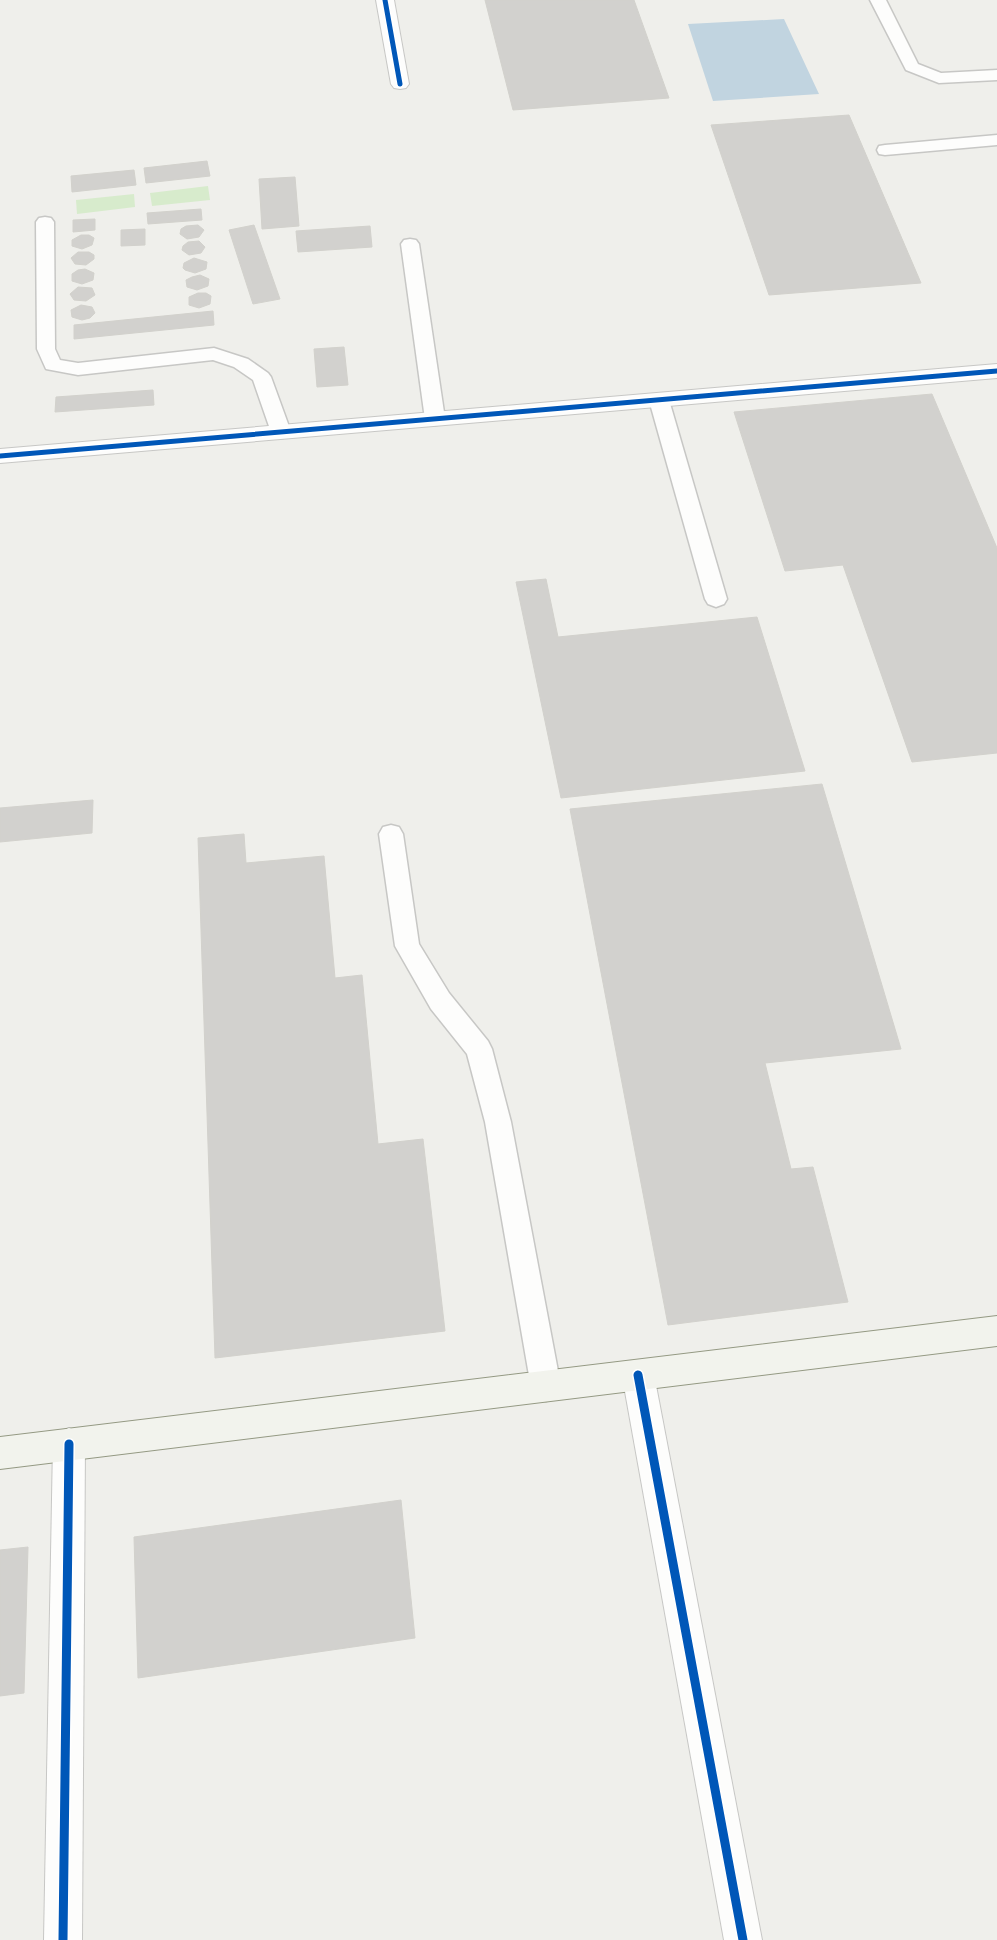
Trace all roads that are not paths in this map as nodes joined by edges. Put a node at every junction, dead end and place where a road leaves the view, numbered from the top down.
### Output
1 (385, 0) edge
2 (878, 0) edge
3 (997, 75) edge
4 (400, 84) dead end
5 (997, 140) edge
6 (886, 150) dead end
7 (45, 222) dead end
8 (410, 244) dead end
9 (997, 371) edge
10 (659, 400) junction
11 (434, 419) junction
12 (281, 432) junction
13 (0, 456) edge
14 (716, 599) dead end
15 (391, 834) dead end
16 (997, 1331) edge
17 (638, 1375) junction
18 (546, 1387) junction
19 (69, 1444) junction
20 (0, 1453) edge
21 (63, 1940) edge
22 (743, 1940) edge

1 - 4 street
2 - 3 lane
5 - 6 lane
7 - 12 lane
8 - 11 lane
9 - 10 street
10 - 11 street
10 - 14 lane
11 - 12 street
12 - 13 street
15 - 18 lane
16 - 17 main road
17 - 18 main road
17 - 22 street
18 - 19 main road
19 - 20 main road
19 - 21 street

